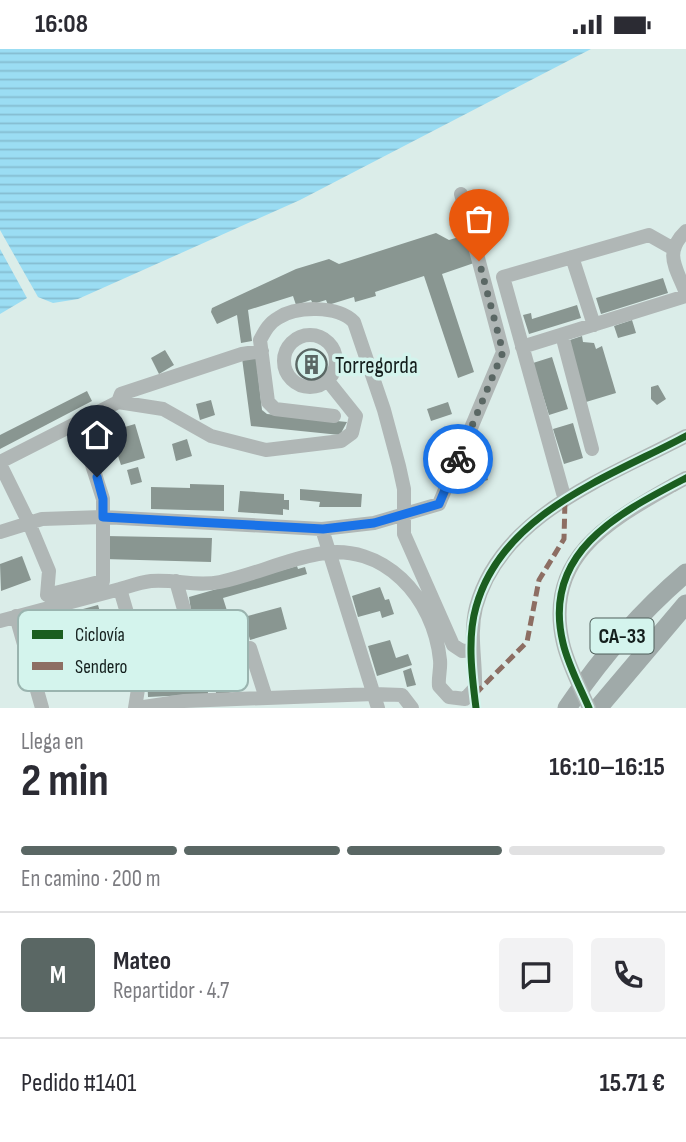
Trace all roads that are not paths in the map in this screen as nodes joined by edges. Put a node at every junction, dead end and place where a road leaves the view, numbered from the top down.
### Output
1 (461, 194) dead end
2 (686, 231) edge
3 (672, 248) junction
4 (572, 257) junction
5 (686, 295) edge
6 (594, 325) junction
7 (562, 335) junction
8 (522, 347) junction
9 (262, 351) junction
10 (327, 381) dead end
11 (118, 402) junction
12 (334, 416) dead end
13 (78, 421) junction
14 (686, 436) edge
15 (592, 449) dead end
16 (0, 463) edge
17 (680, 482) edge
18 (565, 500) junction
19 (404, 513) junction
20 (103, 517) junction
21 (29, 523) junction
22 (323, 529) junction
23 (0, 531) edge
24 (330, 552) junction
25 (686, 573) edge
26 (176, 581) junction
27 (120, 589) junction
28 (47, 602) junction
29 (686, 604) edge
30 (29, 610) edge
31 (126, 610) edge
32 (184, 610) edge
33 (16, 616) joint
34 (0, 621) edge
35 (18, 623) edge
36 (248, 648) edge
37 (472, 650) junction
38 (37, 691) edge
39 (266, 698) junction
40 (376, 701) edge
41 (245, 704) edge
42 (42, 708) edge
43 (136, 708) edge
44 (412, 708) edge
45 (567, 708) edge
46 (589, 708) edge
47 (598, 708) edge

1 - 19 street
2 - 3 street
3 - 4 street
3 - 5 street
4 - 6 street
4 - 8 street
5 - 6 street
6 - 7 street
7 - 8 street
7 - 15 street
8 - 18 street
9 - 11 street
9 - 12 street
9 - 19 street
10 - 11 street
11 - 13 street
13 - 16 street
13 - 20 street
14 - 18 street
16 - 21 street
17 - 46 street, bridge
18 - 37 street
19 - 22 street
19 - 37 street
20 - 21 street
20 - 22 street
20 - 28 street
21 - 23 street
21 - 28 street
22 - 24 street
24 - 26 street
24 - 37 street
24 - 40 street
25 - 45 highway, CA-33
26 - 27 street
26 - 32 street
27 - 28 street
27 - 31 street
28 - 30 street
29 - 47 highway, CA-33
33 - 34 street
33 - 35 street
36 - 39 street
38 - 42 street
39 - 40 street
39 - 41 street
40 - 44 street
41 - 43 street

